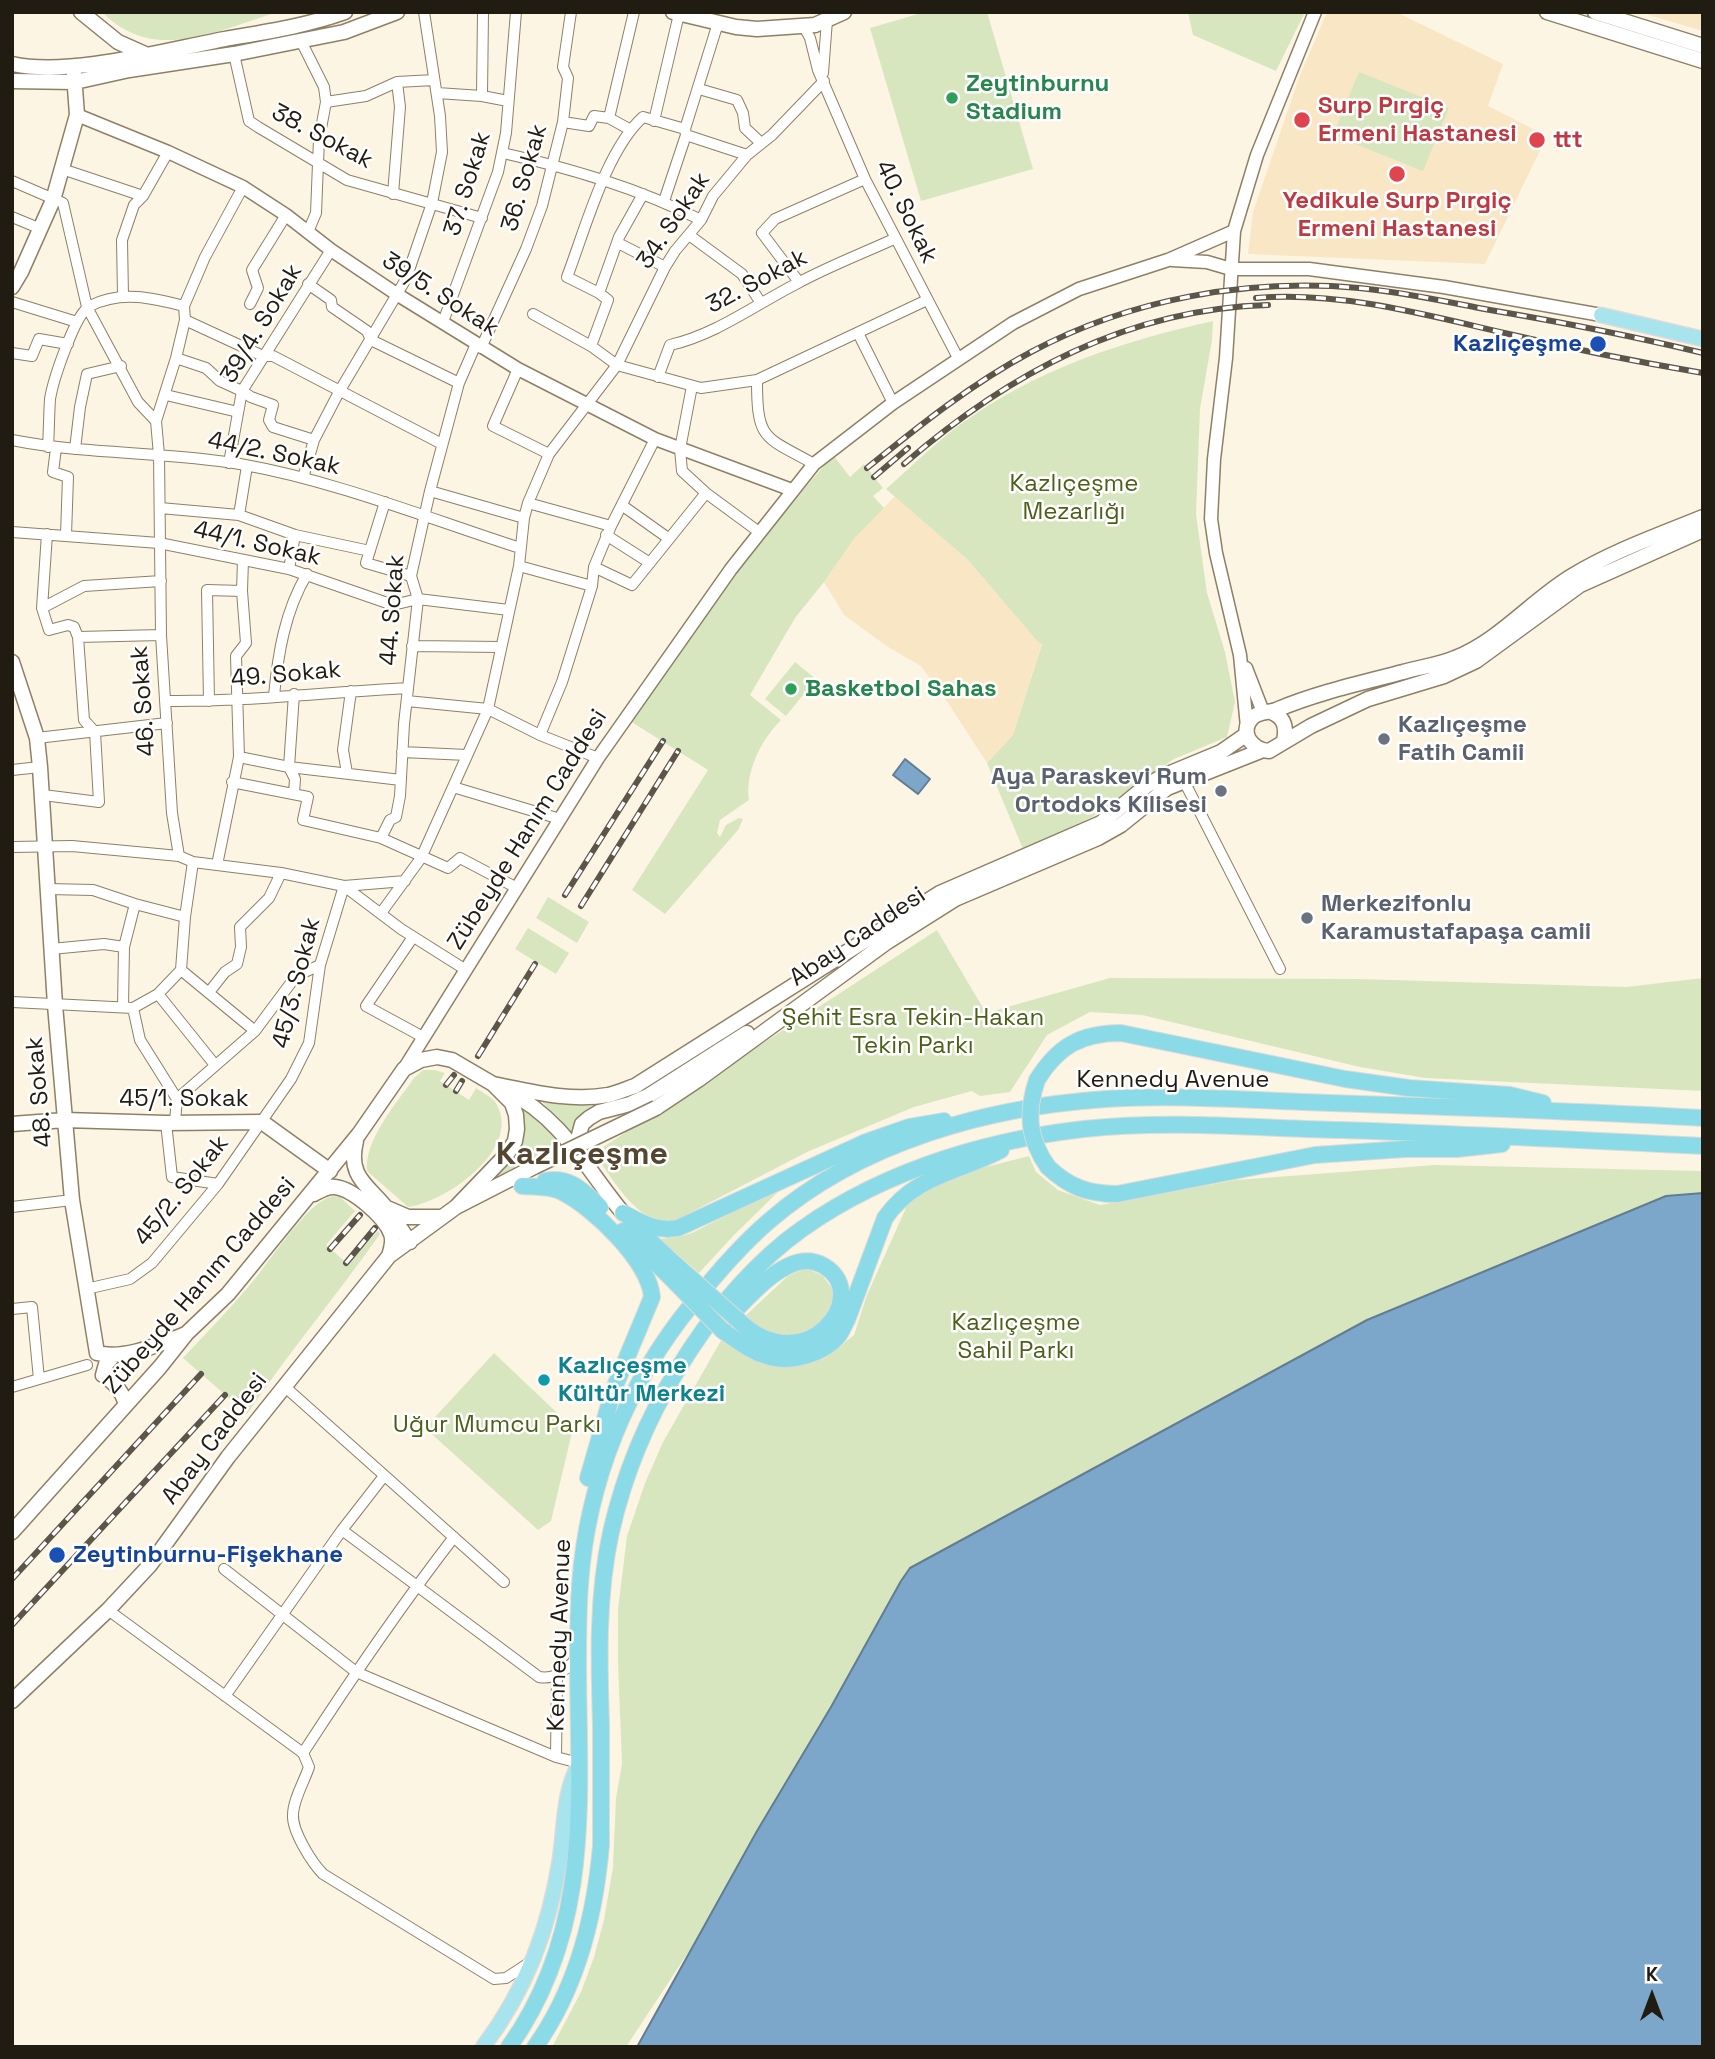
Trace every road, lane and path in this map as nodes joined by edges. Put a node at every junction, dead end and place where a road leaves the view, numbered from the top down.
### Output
1 (81, 12) edge
2 (345, 12) edge
3 (397, 12) edge
4 (425, 12) edge
5 (483, 12) edge
6 (516, 12) edge
7 (571, 12) edge
8 (634, 12) edge
9 (795, 12) edge
10 (844, 12) edge
11 (1315, 12) edge
12 (1547, 12) edge
13 (676, 13) edge
14 (1600, 13) edge
15 (828, 16) edge
16 (718, 23) junction
17 (803, 25) junction
18 (301, 41) junction
19 (1703, 46) edge
20 (234, 54) junction
21 (146, 55) junction
22 (1703, 61) edge
23 (12, 64) edge
24 (73, 66) junction
25 (434, 80) junction
26 (12, 81) edge
27 (824, 81) junction
28 (75, 82) junction
29 (397, 82) junction
30 (699, 89) junction
31 (437, 93) junction
32 (482, 96) junction
33 (508, 101) junction
34 (326, 102) junction
35 (77, 115) junction
36 (609, 118) junction
37 (654, 121) junction
38 (563, 122) junction
39 (629, 129) junction
40 (685, 132) junction
41 (761, 143) junction
42 (167, 152) junction
43 (503, 153) junction
44 (747, 155) junction
45 (318, 161) junction
46 (553, 164) junction
47 (62, 169) junction
48 (604, 178) junction
49 (865, 179) junction
50 (12, 181) edge
51 (243, 187) junction
52 (393, 194) junction
53 (643, 194) junction
54 (143, 196) junction
55 (53, 200) junction
56 (664, 201) junction
57 (432, 203) junction
58 (286, 215) junction
59 (12, 217) edge
60 (482, 218) junction
61 (701, 220) junction
62 (41, 229) junction
63 (1234, 231) junction
64 (308, 232) junction
65 (689, 235) junction
66 (894, 239) junction
67 (618, 243) junction
68 (331, 250) junction
69 (1168, 260) junction
70 (665, 267) junction
71 (1231, 269) junction
72 (17, 270) edge
73 (799, 282) junction
74 (308, 284) junction
75 (12, 287) edge
76 (599, 293) junction
77 (398, 295) junction
78 (123, 296) junction
79 (927, 300) junction
80 (12, 302) edge
81 (761, 303) junction
82 (250, 304) dead end
83 (184, 306) junction
84 (87, 307) junction
85 (533, 314) dead end
86 (1601, 316) joint
87 (185, 320) junction
88 (77, 322) junction
89 (443, 322) junction
90 (858, 333) junction
91 (1703, 339) edge
92 (371, 340) junction
93 (68, 344) junction
94 (479, 346) junction
95 (591, 346) junction
96 (12, 353) edge
97 (263, 355) junction
98 (176, 358) junction
99 (958, 358) junction
100 (617, 365) junction
101 (121, 366) junction
102 (518, 369) junction
103 (658, 377) junction
104 (757, 380) junction
105 (459, 383) junction
106 (692, 386) junction
107 (242, 391) junction
108 (339, 392) junction
109 (166, 395) junction
110 (893, 403) junction
111 (586, 404) junction
112 (238, 412) junction
113 (156, 421) junction
114 (655, 439) junction
115 (12, 440) edge
116 (314, 440) junction
117 (442, 444) junction
118 (52, 448) junction
119 (75, 449) junction
120 (680, 449) junction
121 (549, 454) junction
122 (159, 455) junction
123 (229, 463) junction
124 (814, 464) junction
125 (247, 466) junction
126 (303, 478) junction
127 (792, 490) junction
128 (430, 491) junction
129 (706, 493) junction
130 (385, 502) junction
131 (527, 503) junction
132 (623, 506) junction
133 (160, 508) junction
134 (239, 515) junction
135 (425, 517) junction
136 (1703, 517) edge
137 (524, 518) junction
138 (608, 530) junction
139 (1703, 530) edge
140 (12, 532) edge
141 (758, 532) junction
142 (47, 534) junction
143 (66, 535) junction
144 (295, 535) junction
145 (668, 538) junction
146 (159, 543) junction
147 (520, 548) junction
148 (370, 551) junction
149 (243, 560) junction
150 (650, 563) junction
151 (519, 566) junction
152 (594, 567) junction
153 (289, 569) junction
154 (307, 574) junction
155 (411, 576) junction
156 (161, 581) junction
157 (592, 586) junction
158 (242, 591) junction
159 (418, 599) junction
160 (42, 608) junction
161 (509, 610) junction
162 (161, 635) junction
163 (78, 637) junction
164 (412, 646) junction
165 (501, 647) junction
166 (1240, 655) junction
167 (12, 662) edge
168 (408, 688) junction
169 (351, 691) junction
170 (294, 694) junction
171 (18, 696) edge
172 (274, 696) junction
173 (166, 701) junction
174 (209, 701) junction
175 (237, 701) junction
176 (407, 701) junction
177 (488, 709) junction
178 (1267, 712) junction
179 (167, 723) junction
180 (1247, 731) junction
181 (94, 732) junction
182 (540, 735) junction
183 (37, 738) junction
184 (1284, 741) junction
185 (1263, 750) junction
186 (402, 752) junction
187 (467, 755) junction
188 (239, 757) junction
189 (598, 758) junction
190 (289, 766) junction
191 (40, 767) junction
192 (12, 770) edge
193 (347, 773) junction
194 (401, 780) junction
195 (1184, 781) junction
196 (232, 782) junction
197 (453, 787) junction
198 (294, 793) junction
199 (43, 795) junction
200 (560, 819) junction
201 (381, 838) junction
202 (12, 847) edge
203 (45, 848) junction
204 (179, 856) junction
205 (421, 858) junction
206 (193, 862) junction
207 (217, 865) junction
208 (281, 873) junction
209 (405, 881) junction
210 (344, 886) junction
211 (517, 888) junction
212 (48, 889) junction
213 (135, 904) junction
214 (381, 913) junction
215 (185, 917) junction
216 (413, 937) junction
217 (124, 947) junction
218 (51, 949) junction
219 (320, 965) junction
220 (181, 970) junction
221 (466, 970) junction
222 (1280, 970) dead end
223 (210, 991) junction
224 (158, 994) junction
225 (806, 1000) junction
226 (12, 1002) edge
227 (55, 1005) junction
228 (128, 1007) junction
229 (256, 1031) junction
230 (423, 1037) junction
231 (215, 1065) junction
232 (404, 1069) junction
233 (493, 1084) junction
234 (177, 1099) junction
235 (1580, 1111) junction
236 (1703, 1118) edge
237 (65, 1120) junction
238 (974, 1121) junction
239 (171, 1122) junction
240 (262, 1122) junction
241 (12, 1124) edge
242 (359, 1134) junction
243 (1535, 1138) junction
244 (1014, 1140) junction
245 (1703, 1146) edge
246 (586, 1163) junction
247 (330, 1171) junction
248 (218, 1184) junction
249 (522, 1186) junction
250 (307, 1199) junction
251 (72, 1200) junction
252 (12, 1207) edge
253 (385, 1207) junction
254 (456, 1208) junction
255 (623, 1213) junction
256 (441, 1217) junction
257 (410, 1242) junction
258 (388, 1256) junction
259 (671, 1269) junction
260 (86, 1289) junction
261 (12, 1309) edge
262 (187, 1333) junction
263 (691, 1347) junction
264 (97, 1353) junction
265 (114, 1354) junction
266 (87, 1365) junction
267 (103, 1375) junction
268 (39, 1378) junction
269 (284, 1386) junction
270 (12, 1387) edge
271 (127, 1404) junction
272 (384, 1476) junction
273 (342, 1530) junction
274 (12, 1532) edge
275 (454, 1537) junction
276 (584, 1546) junction
277 (224, 1569) dead end
278 (503, 1582) dead end
279 (416, 1585) junction
280 (108, 1611) junction
281 (283, 1615) junction
282 (578, 1657) junction
283 (356, 1672) junction
284 (557, 1676) junction
285 (225, 1696) junction
286 (12, 1701) edge
287 (303, 1753) junction
288 (556, 1757) junction
289 (579, 1763) junction
290 (533, 1960) junction
291 (482, 2047) edge
292 (509, 2047) edge
293 (535, 2047) edge

1 - 21 main road
2 - 21 main road
3 - 18 main road
4 - 25 street
5 - 32 street
6 - 33 street, 37. Sokak
7 - 38 street, 36. Sokak
8 - 36 street
9 - 17 main road
10 - 15 main road
11 - 63 street
12 - 22 main road
13 - 16 main road
13 - 37 street
14 - 19 main road
15 - 17 main road
15 - 27 street
16 - 17 main road
16 - 30 street
17 - 27 street, 40. Sokak
18 - 20 main road
18 - 34 street
20 - 28 main road
20 - 45 street, 38. Sokak
21 - 24 main road
23 - 24 main road
24 - 28 main road
25 - 29 street
25 - 31 street
26 - 28 main road
27 - 41 street, 34. Sokak
27 - 49 street, 40. Sokak
28 - 35 main road
29 - 34 street
29 - 52 street
30 - 40 street
30 - 41 street
31 - 32 street
31 - 57 street
32 - 33 street
33 - 43 street, 37. Sokak
34 - 45 street
35 - 42 street, 39/5. Sokak
35 - 47 main road
36 - 38 street
36 - 39 street
37 - 39 street
37 - 40 street
38 - 46 street, 36. Sokak
39 - 48 street
40 - 44 street
40 - 56 street
41 - 44 street, 34. Sokak
42 - 51 street, 39/5. Sokak
42 - 54 street
43 - 46 street
43 - 60 street, 37. Sokak
44 - 61 street, 34. Sokak
45 - 52 street, 38. Sokak
45 - 64 street
46 - 48 street
46 - 94 street, 36. Sokak
47 - 54 street
47 - 55 main road
48 - 53 street
48 - 76 street
49 - 66 street, 40. Sokak
49 - 73 street
50 - 55 street
51 - 58 street, 39/5. Sokak
51 - 83 street
52 - 57 street, 38. Sokak
53 - 56 street
53 - 67 street
54 - 78 street
55 - 62 main road
55 - 84 street
56 - 61 street
57 - 60 street, 38. Sokak
57 - 77 street
58 - 64 street, 39/5. Sokak
58 - 82 street
59 - 62 street
60 - 89 street, 37. Sokak
61 - 65 street, 34. Sokak
62 - 72 main road
63 - 69 street, Zübeyde Hanım Caddesi
63 - 71 street
64 - 68 street, 39/5. Sokak
65 - 70 street, 34. Sokak
65 - 81 street
66 - 73 street, 32. Sokak
66 - 79 street, 40. Sokak
67 - 70 street
67 - 76 street
68 - 74 street, 39/4. Sokak
68 - 77 street, 39/5. Sokak
69 - 71 street
69 - 99 street, Zübeyde Hanım Caddesi
70 - 100 street, 34. Sokak
71 - 86 street
71 - 166 street
72 - 75 main road
73 - 81 street, 32. Sokak
74 - 92 street
74 - 97 street, 39/4. Sokak
76 - 95 street
77 - 89 street, 39/5. Sokak
77 - 92 street
78 - 83 street
78 - 84 street
79 - 90 street
79 - 99 street, 40. Sokak
80 - 88 street
81 - 103 street, 32. Sokak
83 - 87 street
84 - 88 street
84 - 101 street
85 - 95 street
86 - 91 main road
87 - 97 street
87 - 98 street
88 - 93 street
89 - 94 street, 39/5. Sokak
90 - 104 street
90 - 110 street
92 - 105 street
92 - 108 street
93 - 96 street
93 - 118 street
94 - 102 street, 39/5. Sokak
94 - 105 street, 44. Sokak
95 - 100 street
97 - 107 street, 39/4. Sokak
97 - 108 street
98 - 107 street
98 - 109 street
99 - 110 street, Zübeyde Hanım Caddesi
100 - 103 street
100 - 111 street, 34. Sokak
101 - 113 street
101 - 119 street
102 - 111 street, 39/5. Sokak
102 - 121 street
103 - 106 street
104 - 106 street
104 - 124 street
105 - 117 street, 44. Sokak
106 - 120 street
107 - 112 street, 39/4. Sokak
107 - 116 street
108 - 116 street
108 - 117 street
109 - 112 street
109 - 113 street
110 - 124 street, Zübeyde Hanım Caddesi
111 - 114 street, 39/5. Sokak
111 - 121 street, 34. Sokak
112 - 123 street, 39/4. Sokak
113 - 122 street, 46. Sokak
114 - 120 street, 39/5. Sokak
114 - 132 street
115 - 118 street, 44/2. Sokak
116 - 126 street
117 - 128 street, 44. Sokak
118 - 119 street, 44/2. Sokak
118 - 143 street
119 - 122 street, 44/2. Sokak
120 - 127 street, 39/5. Sokak
120 - 129 street
121 - 131 street, 34. Sokak
122 - 123 street, 44/2. Sokak
122 - 133 street, 46. Sokak
123 - 125 street, 44/2. Sokak
124 - 127 street, Zübeyde Hanım Caddesi
125 - 126 street, 44/2. Sokak
125 - 134 street
126 - 130 street, 44/2. Sokak
127 - 141 street, Zübeyde Hanım Caddesi
128 - 135 street, 44. Sokak
128 - 137 street
129 - 141 street
129 - 145 street
130 - 135 street, 44/2. Sokak
130 - 148 street
131 - 137 street, 34. Sokak
131 - 138 street
132 - 138 street
132 - 145 street
133 - 134 street
133 - 146 street, 46. Sokak
134 - 144 street
135 - 147 street, 44/2. Sokak
135 - 155 street, 44. Sokak
136 - 178 main road
137 - 147 street, 34. Sokak
138 - 150 street
138 - 152 street
139 - 184 main road
140 - 142 street, 44/1. Sokak
141 - 189 street, Zübeyde Hanım Caddesi
142 - 143 street, 44/1. Sokak
142 - 160 street
143 - 146 street, 44/1. Sokak
144 - 148 street
144 - 153 street
145 - 150 street
146 - 149 street, 44/1. Sokak
146 - 156 street, 46. Sokak
147 - 151 street, 34. Sokak
148 - 155 street
149 - 153 street, 44/1. Sokak
149 - 158 street
150 - 152 street
151 - 157 street
151 - 161 street, 34. Sokak
152 - 157 street
153 - 154 street, 44/1. Sokak
154 - 159 street, 44/1. Sokak
154 - 172 street
155 - 159 street, 44. Sokak
156 - 160 street
156 - 162 street, 46. Sokak
157 - 182 street
158 - 174 street
158 - 175 street
159 - 161 street, 44/1. Sokak
159 - 164 street, 44. Sokak
160 - 163 street
161 - 165 street, 34. Sokak
162 - 163 street
162 - 173 street, 46. Sokak
163 - 181 street
164 - 165 street
164 - 168 street, 44. Sokak
165 - 177 street, 34. Sokak
166 - 178 street
166 - 180 street
167 - 171 main road, 48. Sokak
168 - 169 street, 49. Sokak
168 - 176 street, 44. Sokak
169 - 170 street, 49. Sokak
169 - 193 street
170 - 172 street, 49. Sokak
170 - 190 street
171 - 183 main road, 48. Sokak
172 - 175 street, 49. Sokak
173 - 174 street, 49. Sokak
173 - 179 street, 46. Sokak
174 - 175 street, 49. Sokak
175 - 188 street
176 - 177 street
176 - 186 street, 44. Sokak
177 - 182 street
177 - 187 street, 34. Sokak
178 - 180 main road
178 - 184 main road
179 - 181 street
179 - 204 street, 46. Sokak
180 - 185 main road
180 - 233 main road, Abay Caddesi
181 - 183 street
181 - 199 street
182 - 189 street
183 - 191 main road, 48. Sokak
184 - 185 main road
185 - 195 main road, Abay Caddesi
186 - 187 street
186 - 194 street, 44. Sokak
187 - 197 street, 34. Sokak
188 - 190 street
188 - 196 street
189 - 200 street, Zübeyde Hanım Caddesi
190 - 193 street
190 - 198 street
191 - 192 street
191 - 199 main road, 48. Sokak
193 - 194 street
194 - 201 street, 44. Sokak
195 - 222 street
195 - 225 main road, Abay Caddesi
196 - 198 street
196 - 207 street
197 - 200 street
197 - 205 street, 34. Sokak
198 - 201 street
199 - 203 main road, 48. Sokak
200 - 211 street, Zübeyde Hanım Caddesi
201 - 205 street
202 - 203 street
203 - 204 street
203 - 212 main road, 48. Sokak
204 - 206 street
205 - 209 street, 34. Sokak
205 - 211 street
206 - 207 street
206 - 215 street
207 - 208 street
208 - 210 street
208 - 223 street
209 - 210 street
209 - 214 street, 34. Sokak
210 - 214 street
210 - 219 street, 45/3. Sokak
211 - 221 street, Zübeyde Hanım Caddesi
212 - 213 street
212 - 218 main road, 48. Sokak
213 - 215 street
213 - 217 street
214 - 216 street
215 - 220 street
216 - 221 street
216 - 230 street
217 - 218 street
217 - 228 street
218 - 227 main road, 48. Sokak
219 - 229 street
219 - 240 street, 45/3. Sokak
220 - 223 street
220 - 224 street
221 - 230 street, Zübeyde Hanım Caddesi
223 - 229 street
224 - 228 street
224 - 231 street
225 - 246 main road
225 - 254 main road, Abay Caddesi, bridge
226 - 227 street
227 - 228 street
227 - 237 main road, 48. Sokak
228 - 234 street
229 - 231 street
230 - 232 street, Zübeyde Hanım Caddesi
231 - 234 street
232 - 233 main road, Abay Caddesi
232 - 242 main road, Zübeyde Hanım Caddesi
233 - 246 main road
233 - 254 main road, Abay Caddesi
234 - 239 street
235 - 236 highway, Kennedy Avenue
235 - 238 highway, Kennedy Avenue
235 - 243 highway, bridge
237 - 239 main road, 45/1. Sokak
237 - 241 main road, 45/1. Sokak
237 - 251 main road, 48. Sokak
238 - 255 highway
238 - 276 highway, Kennedy Avenue
239 - 240 main road, 45/1. Sokak
239 - 248 street
240 - 247 main road, 45/1. Sokak
240 - 248 street, 45/2. Sokak
242 - 247 main road, Zübeyde Hanım Caddesi
242 - 253 main road
243 - 244 highway, Kennedy Avenue
243 - 245 highway, Kennedy Avenue
244 - 259 highway, bridge
244 - 263 highway, Kennedy Avenue
246 - 255 main road
247 - 250 main road, Zübeyde Hanım Caddesi
248 - 260 street, 45/2. Sokak
249 - 254 main road
249 - 259 highway
249 - 276 highway
250 - 258 main road
250 - 262 main road, Zübeyde Hanım Caddesi
251 - 252 street
251 - 260 main road, 48. Sokak
253 - 256 main road
253 - 257 main road
254 - 256 main road, Abay Caddesi
255 - 259 highway
256 - 257 main road, Abay Caddesi
257 - 258 main road, Abay Caddesi
258 - 269 main road, Abay Caddesi
259 - 263 highway, bridge
260 - 264 main road, 48. Sokak
261 - 268 street
262 - 265 main road
262 - 271 main road, Zübeyde Hanım Caddesi
263 - 293 highway, Kennedy Avenue
264 - 265 main road
264 - 266 street
265 - 267 main road
266 - 267 street
266 - 268 street
267 - 271 main road
268 - 270 street
269 - 272 street
269 - 280 main road, Abay Caddesi
271 - 274 main road, Zübeyde Hanım Caddesi
272 - 273 street
272 - 275 street
273 - 279 street
273 - 281 street
275 - 278 street
275 - 279 street
276 - 282 highway, Kennedy Avenue
277 - 281 street
279 - 283 street
279 - 284 street
280 - 285 street
280 - 286 main road, Abay Caddesi
281 - 283 street
281 - 285 street
282 - 284 street
282 - 289 highway, Kennedy Avenue
283 - 287 street
283 - 288 street
284 - 288 street
285 - 287 street
287 - 290 street
288 - 289 street
289 - 290 main road
289 - 292 highway, Kennedy Avenue
290 - 291 main road

